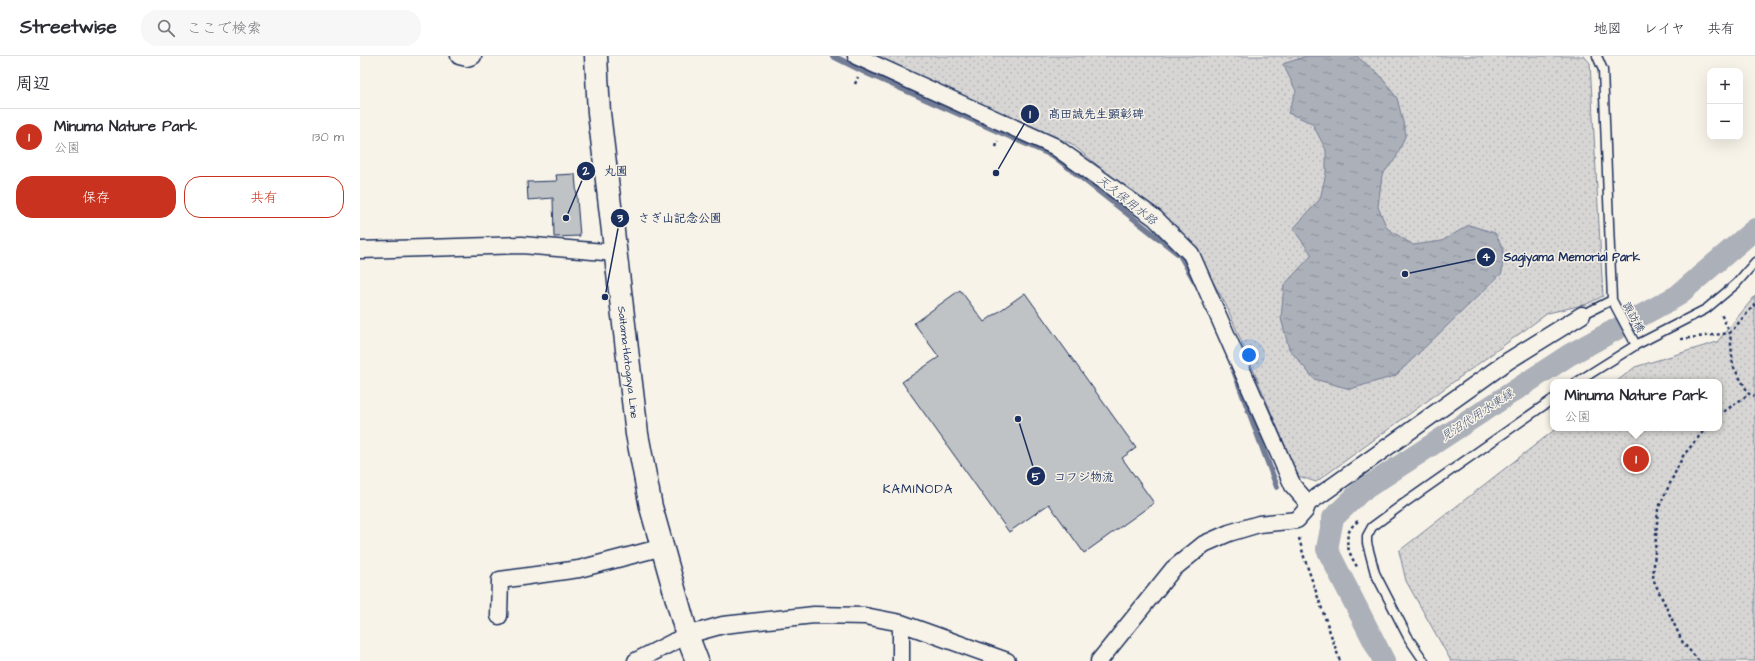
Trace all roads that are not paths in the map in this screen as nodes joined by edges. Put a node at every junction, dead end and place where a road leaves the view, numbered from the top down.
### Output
1 (460, 56) edge
2 (473, 56) edge
3 (596, 56) edge
4 (856, 56) edge
5 (1597, 56) edge
6 (360, 250) edge
7 (616, 253) junction
8 (1755, 262) edge
9 (1613, 302) junction
10 (1582, 314) joint
11 (1636, 345) junction
12 (1582, 379) edge
13 (1550, 400) edge
14 (1308, 503) junction
15 (662, 547) junction
16 (499, 616) dead end
17 (900, 624) junction
18 (687, 635) junction
19 (636, 661) edge
20 (697, 661) edge
21 (901, 661) edge
22 (1007, 661) edge
23 (1099, 661) edge
24 (1424, 661) edge

1 - 2 street
3 - 7 main road, Saitama-Hatogaya Line
4 - 14 street
5 - 9 lane
6 - 7 street
7 - 15 main road, Saitama-Hatogaya Line
8 - 11 lane
9 - 10 lane
9 - 11 lane, 諏訪橋
10 - 14 street
11 - 12 lane
13 - 24 lane
14 - 23 street
15 - 16 street
15 - 18 main road, Saitama-Hatogaya Line
17 - 18 street
17 - 21 street
17 - 22 street
18 - 19 street
18 - 20 main road, Saitama-Hatogaya Line

